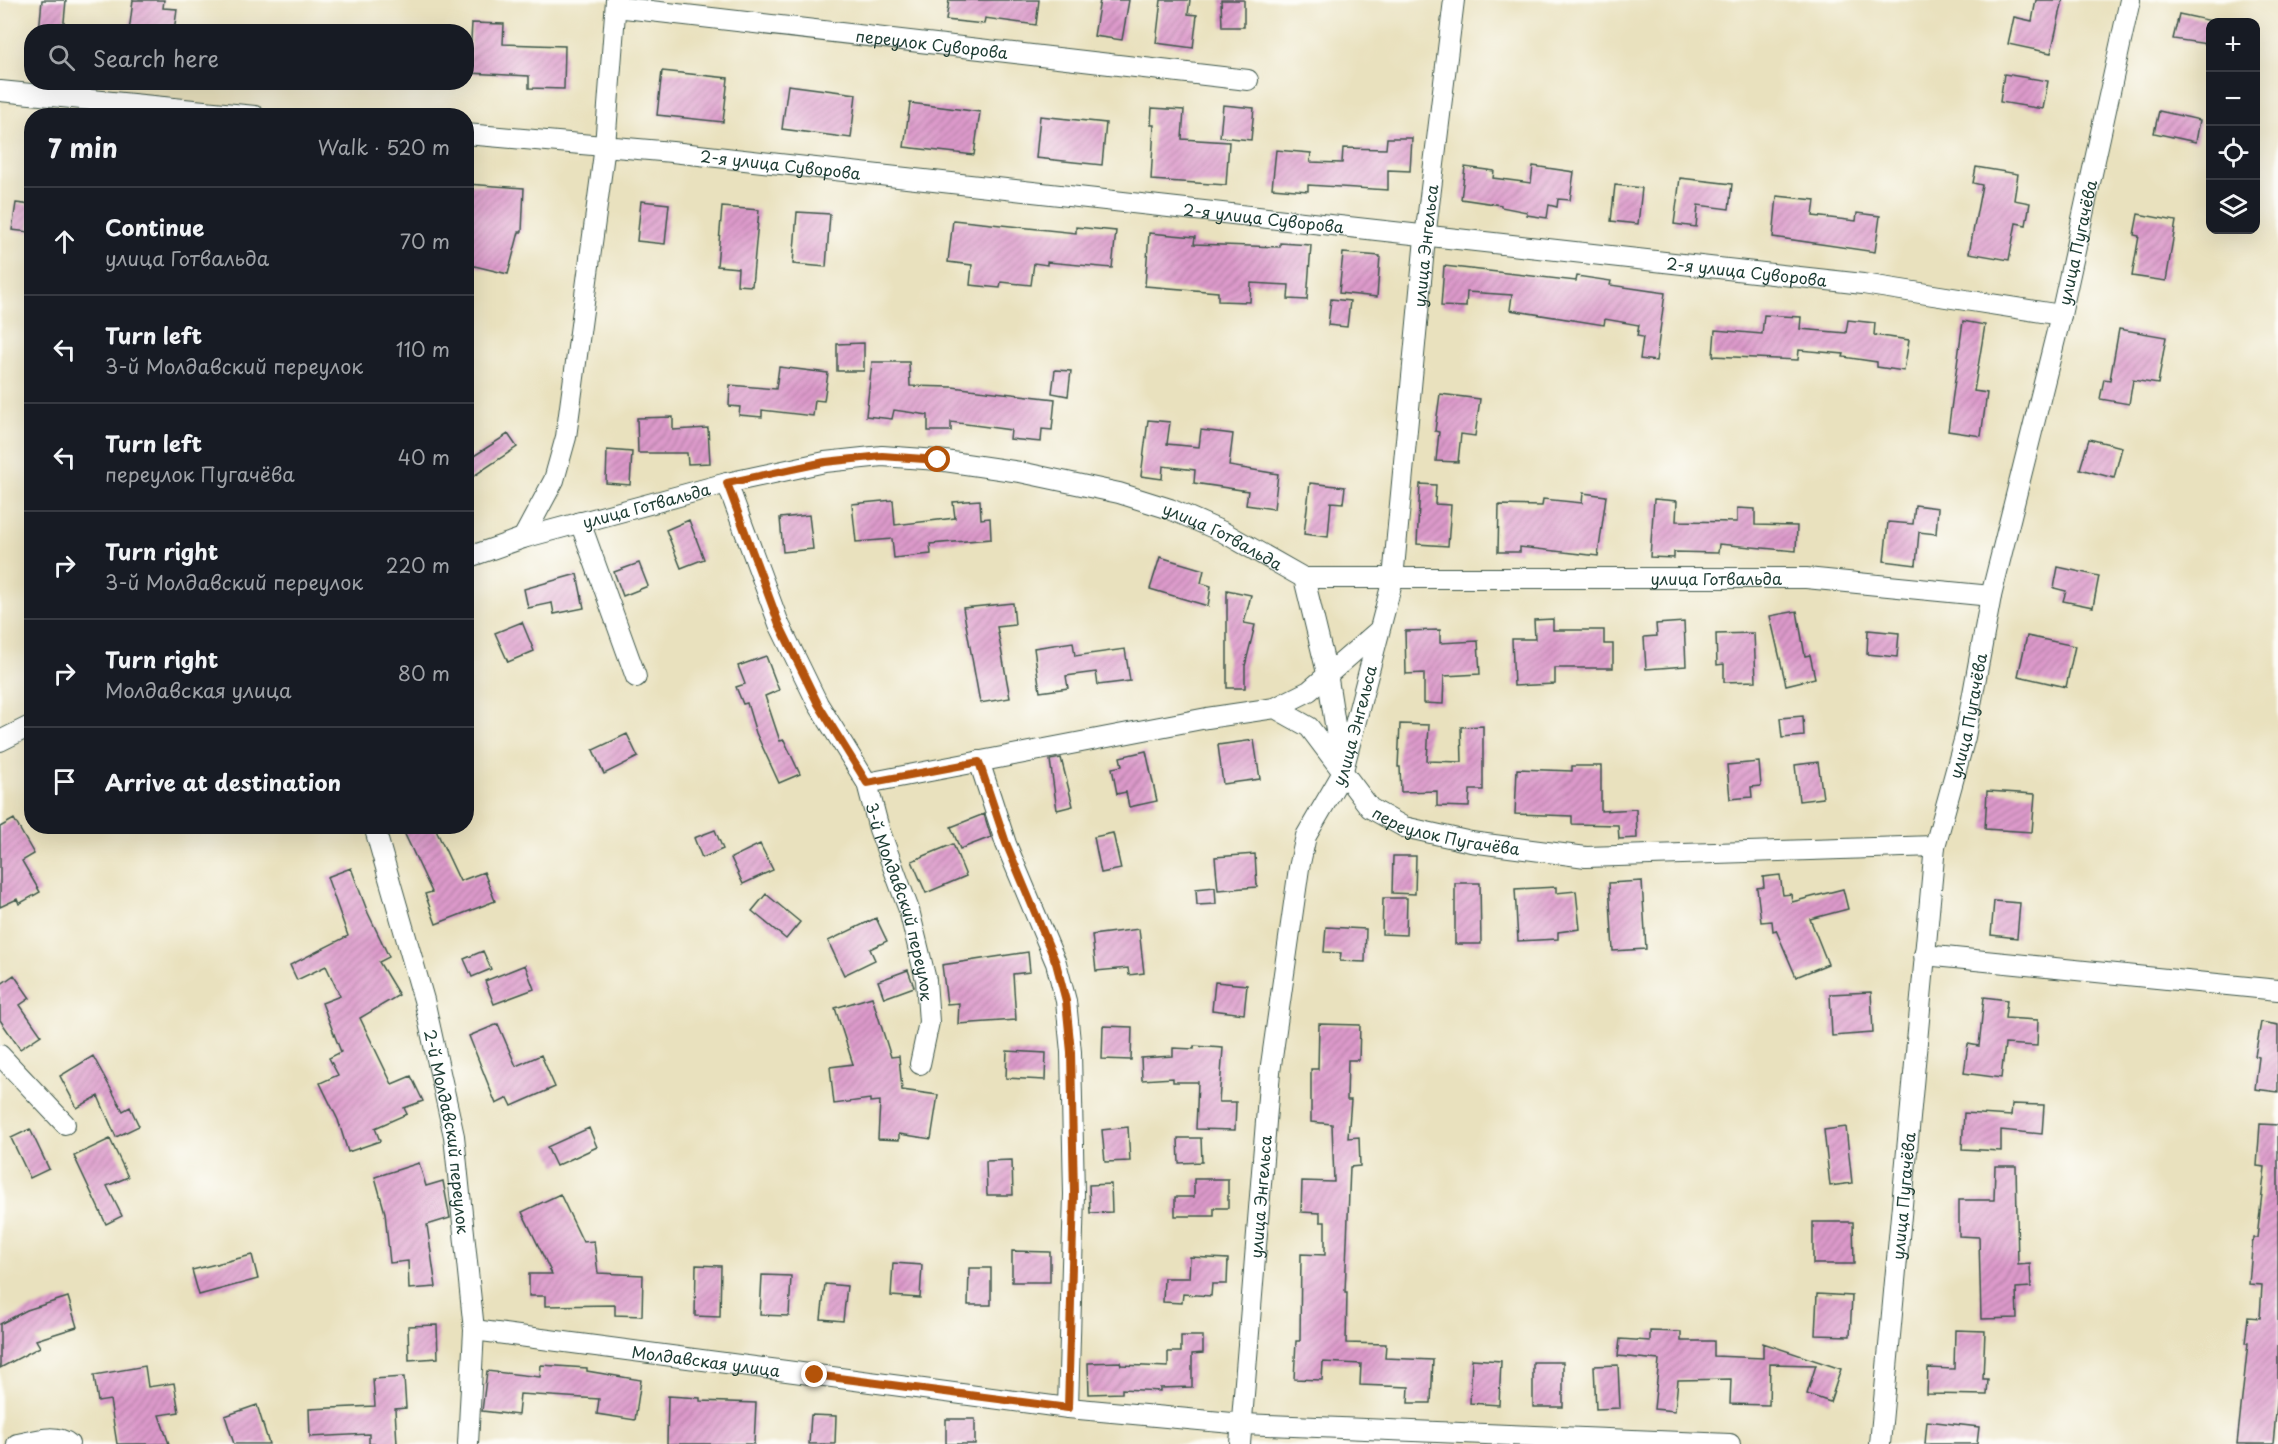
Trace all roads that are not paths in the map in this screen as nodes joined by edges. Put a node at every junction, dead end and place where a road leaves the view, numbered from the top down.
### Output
1 (1454, 0) edge
2 (2130, 0) edge
3 (616, 3) edge
4 (1248, 80) dead end
5 (0, 91) edge
6 (173, 108) edge
7 (474, 135) edge
8 (605, 146) junction
9 (1425, 238) junction
10 (2061, 315) junction
11 (727, 483) junction
12 (580, 522) junction
13 (523, 538) junction
14 (474, 555) edge
15 (1304, 578) junction
16 (1393, 579) junction
17 (1991, 596) junction
18 (1378, 631) junction
19 (1327, 673) junction
20 (636, 677) dead end
21 (1275, 708) junction
22 (24, 729) edge
23 (0, 741) edge
24 (979, 762) junction
25 (1342, 774) junction
26 (867, 783) junction
27 (376, 834) edge
28 (1935, 846) junction
29 (1924, 955) junction
30 (2278, 990) edge
31 (0, 1054) edge
32 (920, 1064) dead end
33 (66, 1124) dead end
34 (474, 1330) junction
35 (1068, 1408) junction
36 (1243, 1424) junction
37 (17, 1444) edge
38 (69, 1444) edge
39 (468, 1444) edge
40 (1240, 1444) edge
41 (1730, 1444) edge
42 (1880, 1444) edge

1 - 9 street, улица Энгельса
2 - 10 street, улица Пугачёва
3 - 4 street, переулок Суворова
3 - 8 street
5 - 6 street
7 - 8 street, 2-я улица Суворова
8 - 9 street, 2-я улица Суворова
8 - 13 street
9 - 10 street, 2-я улица Суворова
9 - 16 street, улица Энгельса
10 - 17 street, улица Пугачёва
11 - 12 street, улица Готвальда
11 - 15 street, улица Готвальда
11 - 26 street, 3-й Молдавский переулок
12 - 13 street, улица Готвальда
12 - 20 street
13 - 14 street, улица Готвальда
15 - 16 street, улица Готвальда
15 - 19 street
16 - 17 street, улица Готвальда
16 - 18 street, улица Энгельса
17 - 28 street, улица Пугачёва
18 - 19 street
18 - 25 street, улица Энгельса
19 - 21 street
19 - 25 street
21 - 24 street
21 - 25 street, переулок Пугачёва
22 - 23 street
24 - 26 street
24 - 35 street
25 - 28 street, переулок Пугачёва
25 - 36 street, улица Энгельса
26 - 32 street, 3-й Молдавский переулок
27 - 34 street, 2-й Молдавский переулок
28 - 29 street, улица Пугачёва
29 - 30 street
29 - 42 street, улица Пугачёва
31 - 33 street
34 - 35 street, Молдавская улица
34 - 39 street, 2-й Молдавский переулок
35 - 36 street, Молдавская улица
36 - 40 street, улица Энгельса
36 - 41 street, Молдавская улица
37 - 38 street

